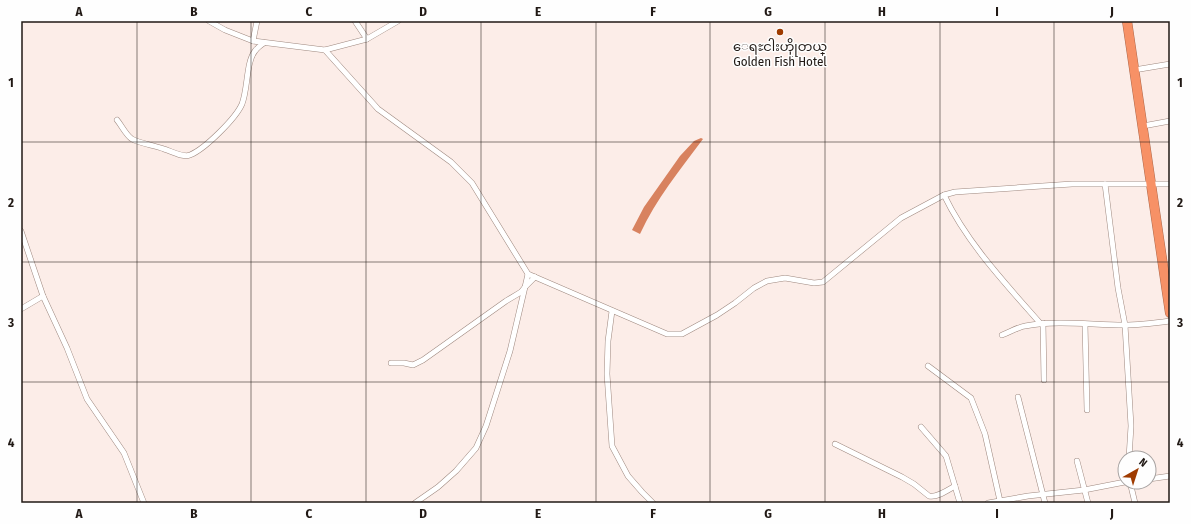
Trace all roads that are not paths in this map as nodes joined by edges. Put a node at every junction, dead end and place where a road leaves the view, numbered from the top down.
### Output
1 (209, 21) edge
2 (257, 21) edge
3 (355, 21) edge
4 (398, 21) edge
5 (1127, 21) edge
6 (367, 39) junction
7 (252, 41) junction
8 (264, 43) junction
9 (326, 50) junction
10 (1170, 64) edge
11 (1134, 70) junction
12 (118, 120) dead end
13 (1170, 121) edge
14 (1143, 126) junction
15 (1105, 184) junction
16 (1151, 184) junction
17 (1170, 184) edge
18 (944, 195) junction
19 (21, 231) edge
20 (528, 274) junction
21 (535, 277) junction
22 (525, 288) junction
23 (43, 296) junction
24 (21, 309) edge
25 (612, 311) junction
26 (1170, 313) edge
27 (1170, 321) edge
28 (1041, 323) junction
29 (1085, 324) junction
30 (1125, 325) junction
31 (1002, 335) dead end
32 (391, 363) dead end
33 (928, 366) dead end
34 (1044, 380) dead end
35 (1018, 396) dead end
36 (1088, 410) dead end
37 (921, 427) dead end
38 (835, 444) dead end
39 (1130, 450) edge
40 (1077, 461) dead end
41 (1170, 476) edge
42 (1157, 478) edge
43 (1117, 484) edge
44 (955, 486) junction
45 (1084, 490) junction
46 (1132, 490) edge
47 (1042, 495) junction
48 (1003, 501) edge
49 (144, 503) edge
50 (415, 503) edge
51 (653, 503) edge
52 (960, 503) edge
53 (988, 503) edge
54 (1044, 503) edge
55 (1088, 503) edge
56 (1135, 503) edge

1 - 7 street
2 - 7 street
3 - 6 street
4 - 6 street
5 - 11 highway
6 - 9 street
7 - 8 street
8 - 9 street
8 - 12 street
9 - 20 street
10 - 11 street
11 - 14 highway
13 - 14 street
14 - 16 highway
15 - 16 street
15 - 18 street
15 - 30 street
16 - 17 street
16 - 26 highway
18 - 25 street
18 - 28 street
19 - 23 street
20 - 21 street
20 - 22 street
21 - 22 street
21 - 25 street
22 - 32 street
22 - 50 street
23 - 24 street
23 - 49 street
25 - 51 street
27 - 30 street
28 - 29 street
28 - 31 street
28 - 34 street
29 - 30 street
29 - 36 street
30 - 39 street
33 - 48 street
35 - 47 street
37 - 44 street
38 - 44 street
40 - 45 street
41 - 42 street
43 - 45 street
44 - 52 street
45 - 47 street
45 - 55 street
46 - 56 street
47 - 48 street
47 - 54 street
48 - 53 street

